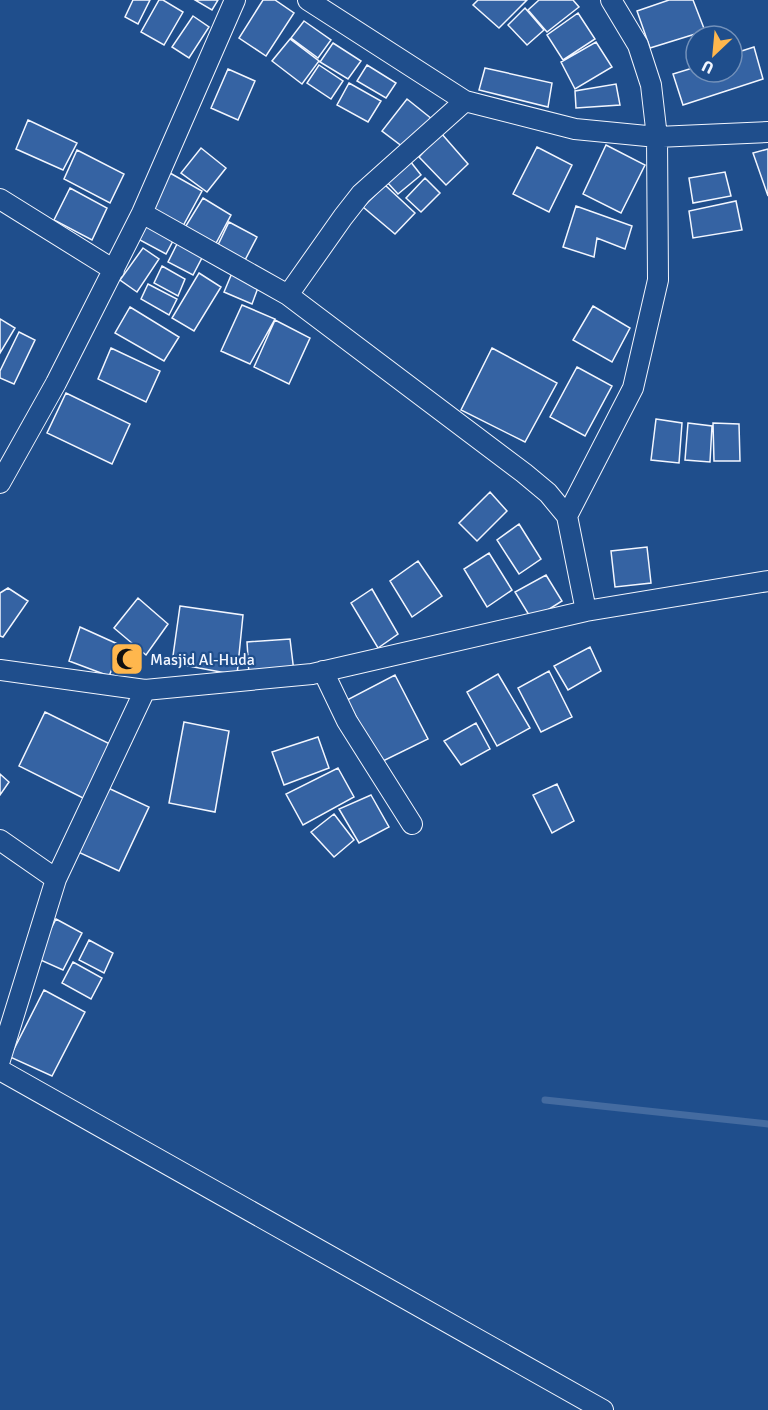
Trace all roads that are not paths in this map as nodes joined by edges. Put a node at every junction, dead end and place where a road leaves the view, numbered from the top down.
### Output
1 (235, 0) edge
2 (308, 0) edge
3 (611, 0) edge
4 (465, 101) junction
5 (768, 132) edge
6 (657, 137) junction
7 (0, 199) edge
8 (142, 213) junction
9 (114, 270) junction
10 (288, 295) junction
11 (0, 483) edge
12 (567, 516) junction
13 (768, 581) edge
14 (586, 610) junction
15 (0, 670) edge
16 (323, 671) junction
17 (145, 690) junction
18 (412, 825) dead end
19 (0, 840) edge
20 (56, 879) junction
21 (0, 1059) edge
22 (0, 1070) edge
23 (603, 1410) edge

1 - 8 street
2 - 4 street
3 - 6 street
4 - 6 street
4 - 10 street
5 - 6 street
6 - 12 street
7 - 9 street
8 - 9 street
8 - 10 street
9 - 11 street
10 - 12 street
12 - 14 street
13 - 14 street
14 - 16 street
15 - 17 street
16 - 17 street
16 - 18 street
17 - 20 street
19 - 20 street
20 - 21 street
22 - 23 street

